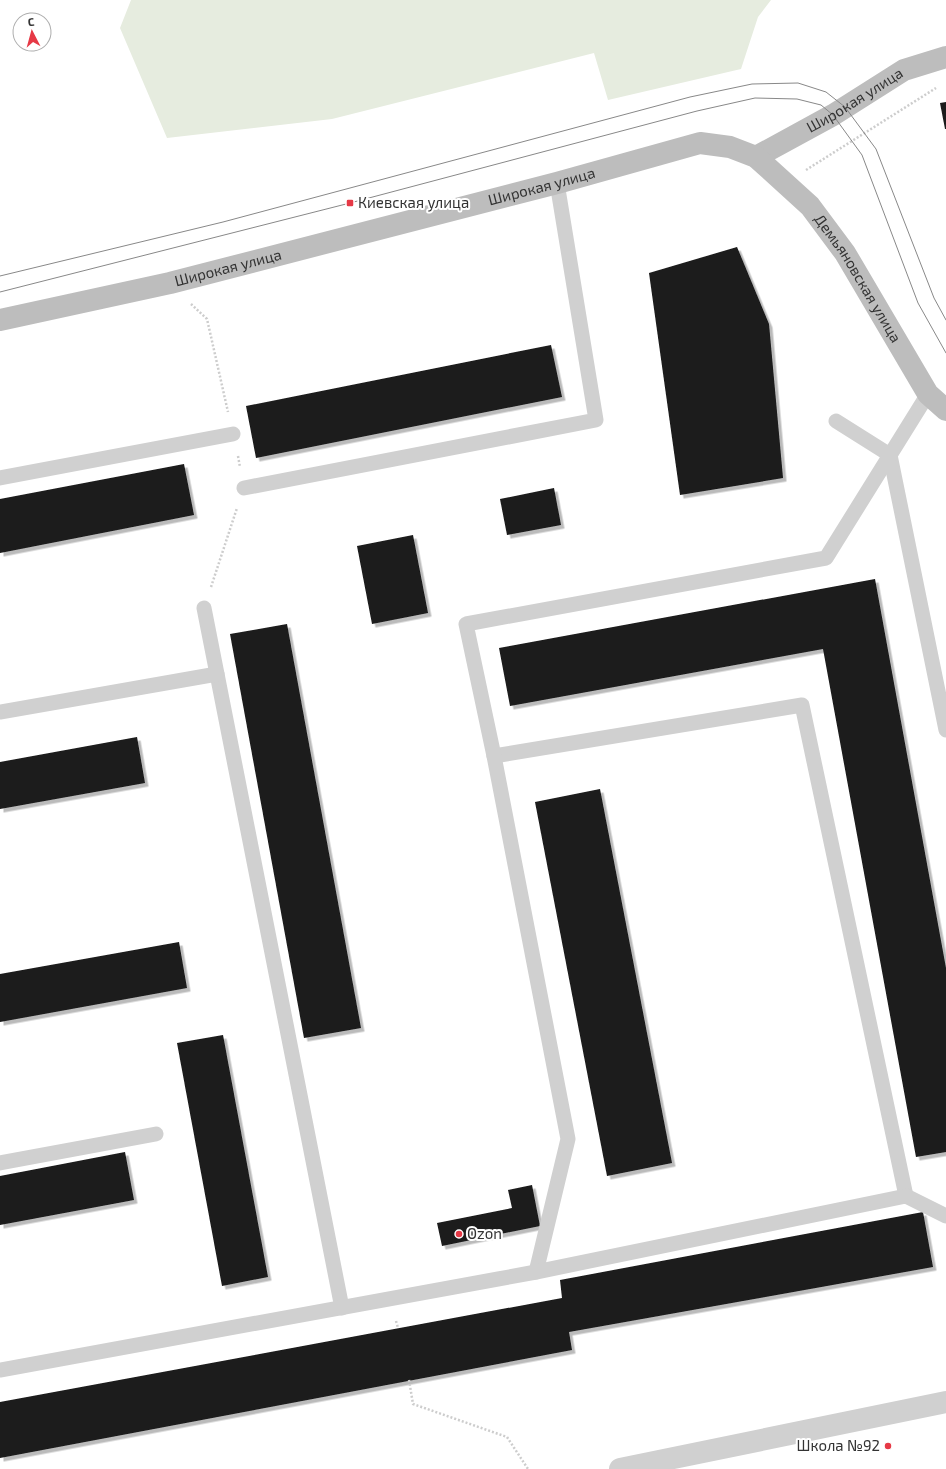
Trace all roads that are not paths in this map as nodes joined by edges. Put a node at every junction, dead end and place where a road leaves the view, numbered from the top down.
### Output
1 (946, 58) edge
2 (756, 157) junction
3 (557, 183) junction
4 (0, 320) edge
5 (928, 394) junction
6 (946, 410) edge
7 (836, 421) dead end
8 (233, 434) dead end
9 (890, 455) junction
10 (0, 478) edge
11 (244, 488) dead end
12 (204, 608) dead end
13 (217, 674) junction
14 (0, 712) edge
15 (946, 730) edge
16 (494, 756) junction
17 (156, 1134) dead end
18 (0, 1163) edge
19 (906, 1196) junction
20 (946, 1216) edge
21 (536, 1272) junction
22 (342, 1308) junction
23 (0, 1370) edge
24 (946, 1402) edge
25 (620, 1469) edge

1 - 2 street, Широкая улица
2 - 3 street, Широкая улица
2 - 5 street, Демьяновская улица
3 - 4 street, Широкая улица
3 - 11 lane
5 - 6 street, Демьяновская улица
5 - 9 lane
7 - 9 lane
8 - 10 lane
9 - 15 lane
9 - 16 lane
12 - 13 lane
13 - 14 lane
13 - 22 lane
16 - 19 lane
16 - 21 lane
17 - 18 lane
19 - 20 lane
19 - 21 lane
21 - 22 lane
22 - 23 lane
24 - 25 street

